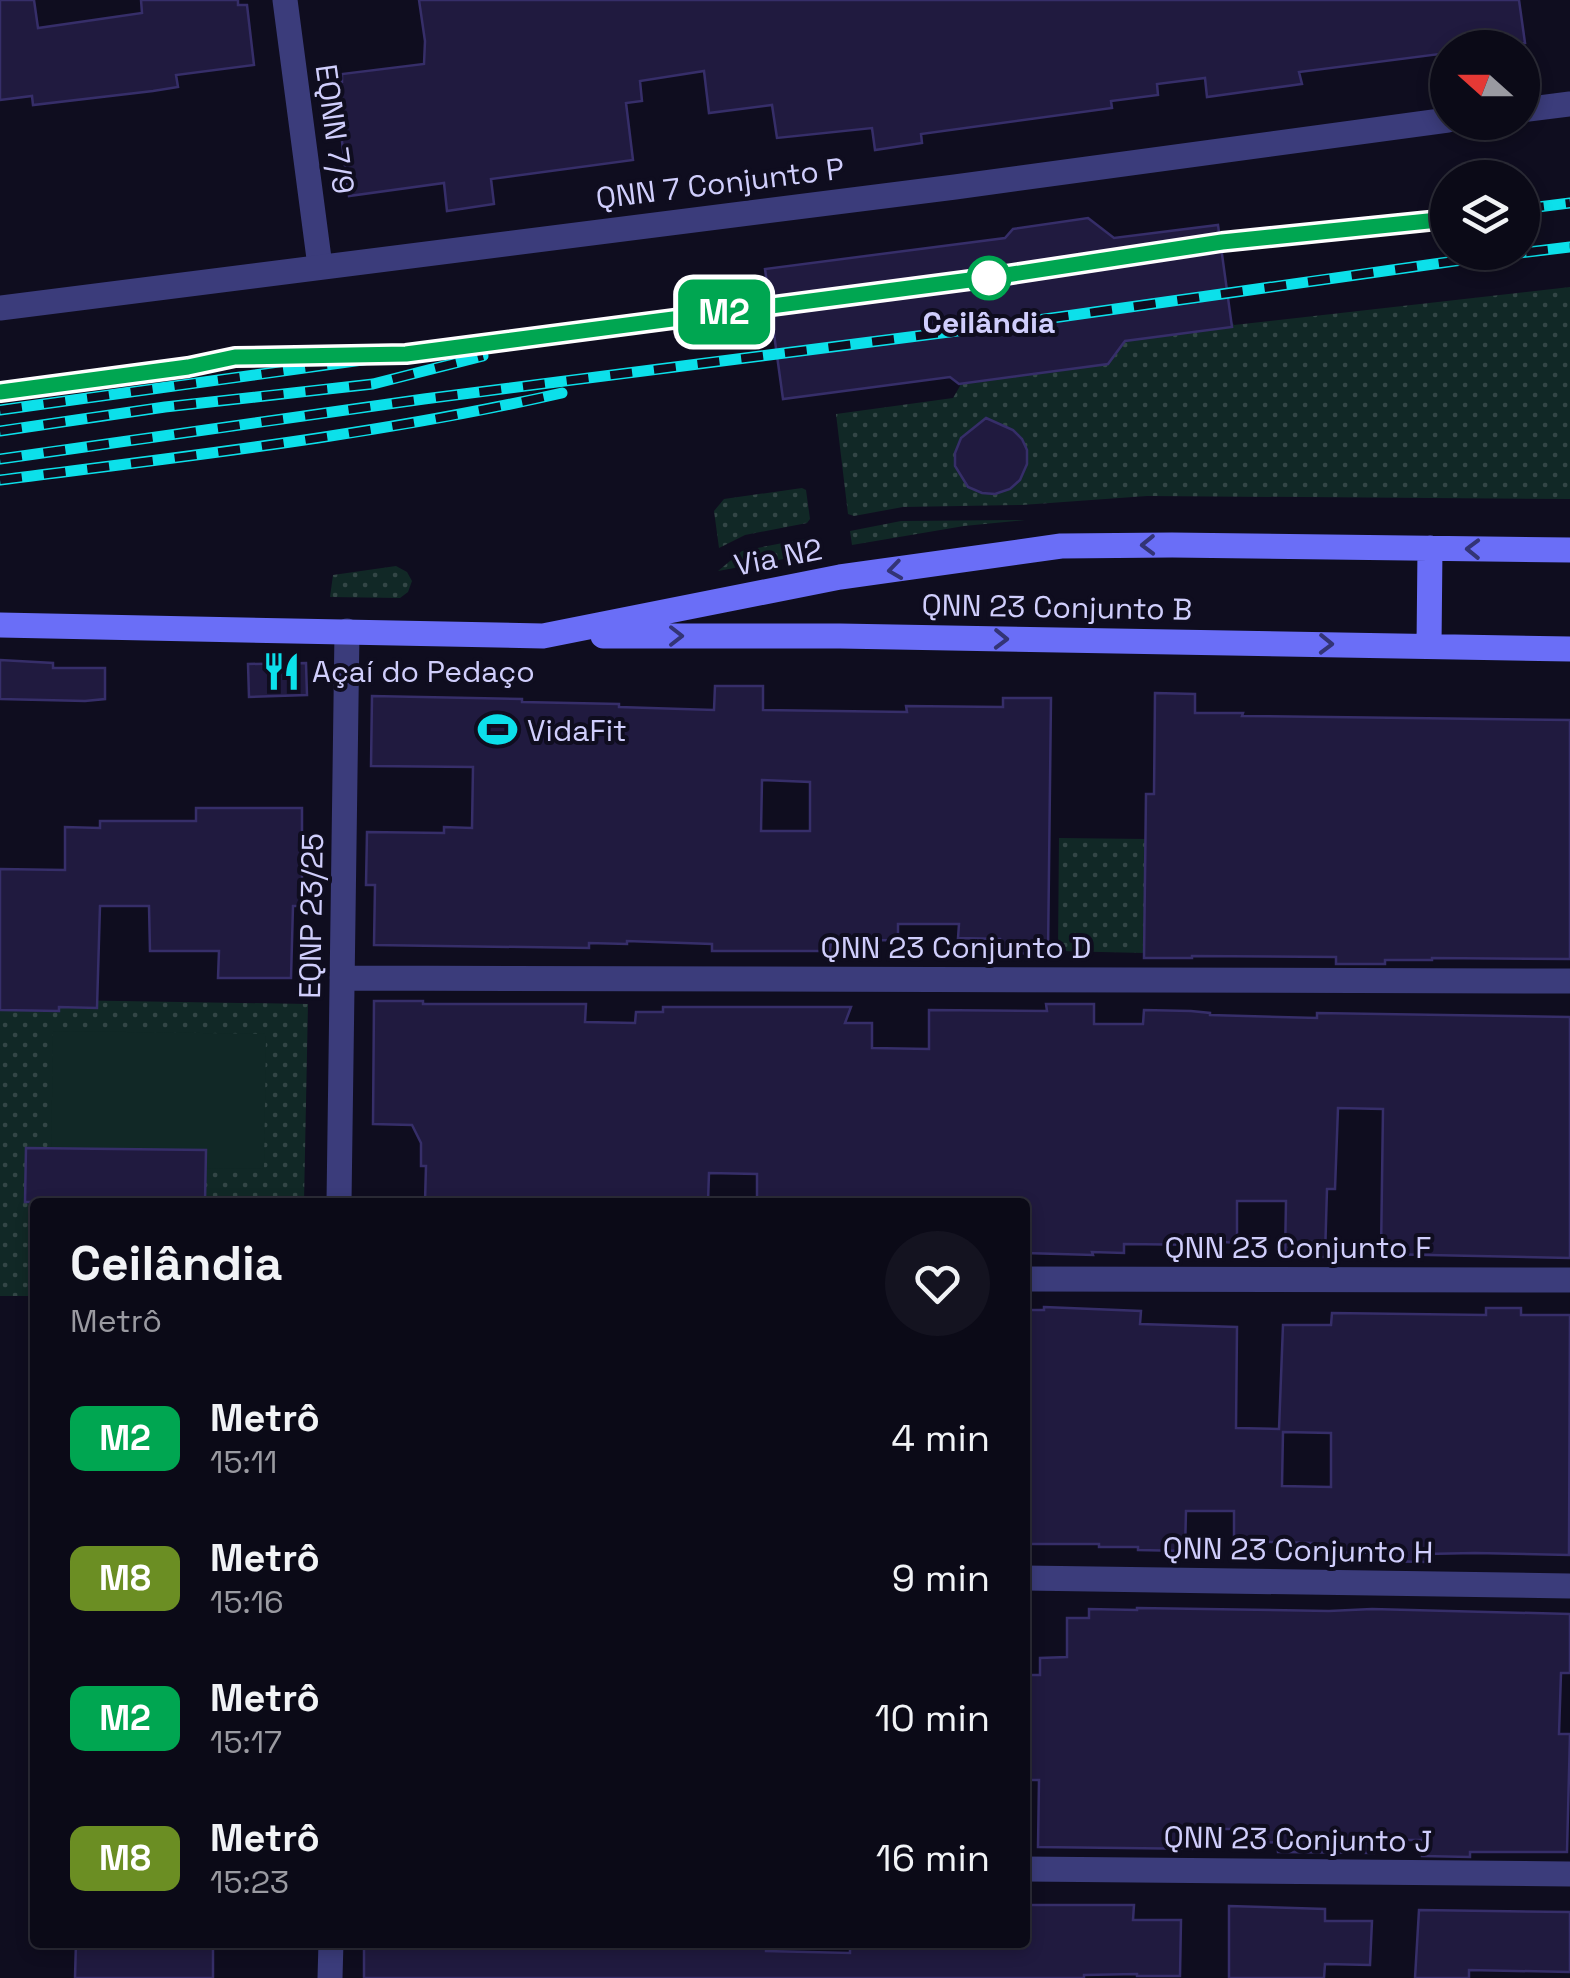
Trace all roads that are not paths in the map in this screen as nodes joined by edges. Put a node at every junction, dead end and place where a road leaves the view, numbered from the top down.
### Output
1 (285, 0) edge
2 (1570, 104) edge
3 (1540, 108) edge
4 (1430, 122) edge
5 (320, 266) junction
6 (0, 308) edge
7 (1430, 548) junction
8 (1570, 550) edge
9 (0, 625) edge
10 (347, 631) junction
11 (544, 636) junction
12 (1430, 646) junction
13 (1570, 649) edge
14 (342, 978) junction
15 (1570, 981) edge
16 (339, 1198) edge
17 (1030, 1279) edge
18 (1570, 1280) edge
19 (1030, 1578) edge
20 (1570, 1586) edge
21 (1030, 1869) edge
22 (1570, 1874) edge
23 (331, 1948) edge
24 (330, 1978) edge

1 - 5 street, EQNN 7/9
2 - 3 street
4 - 5 street, QNN 7 Conjunto P
5 - 6 street, QNN 7 Conjunto P
8 -> 7 main road, Via N2
7 -> 11 main road, Via N2
7 - 12 main road
9 - 10 main road, Via N2
10 - 11 main road, Via N2
10 - 14 street, EQNP 23/25
11 -> 12 main road, QNN 23 Conjunto B
12 - 13 main road, QNN 23 Conjunto B
14 - 15 street, QNN 23 Conjunto D
14 - 16 street, EQNP 23/25
17 - 18 street, QNN 23 Conjunto F
19 - 20 street, QNN 23 Conjunto H
21 - 22 street, QNN 23 Conjunto J
23 - 24 street

